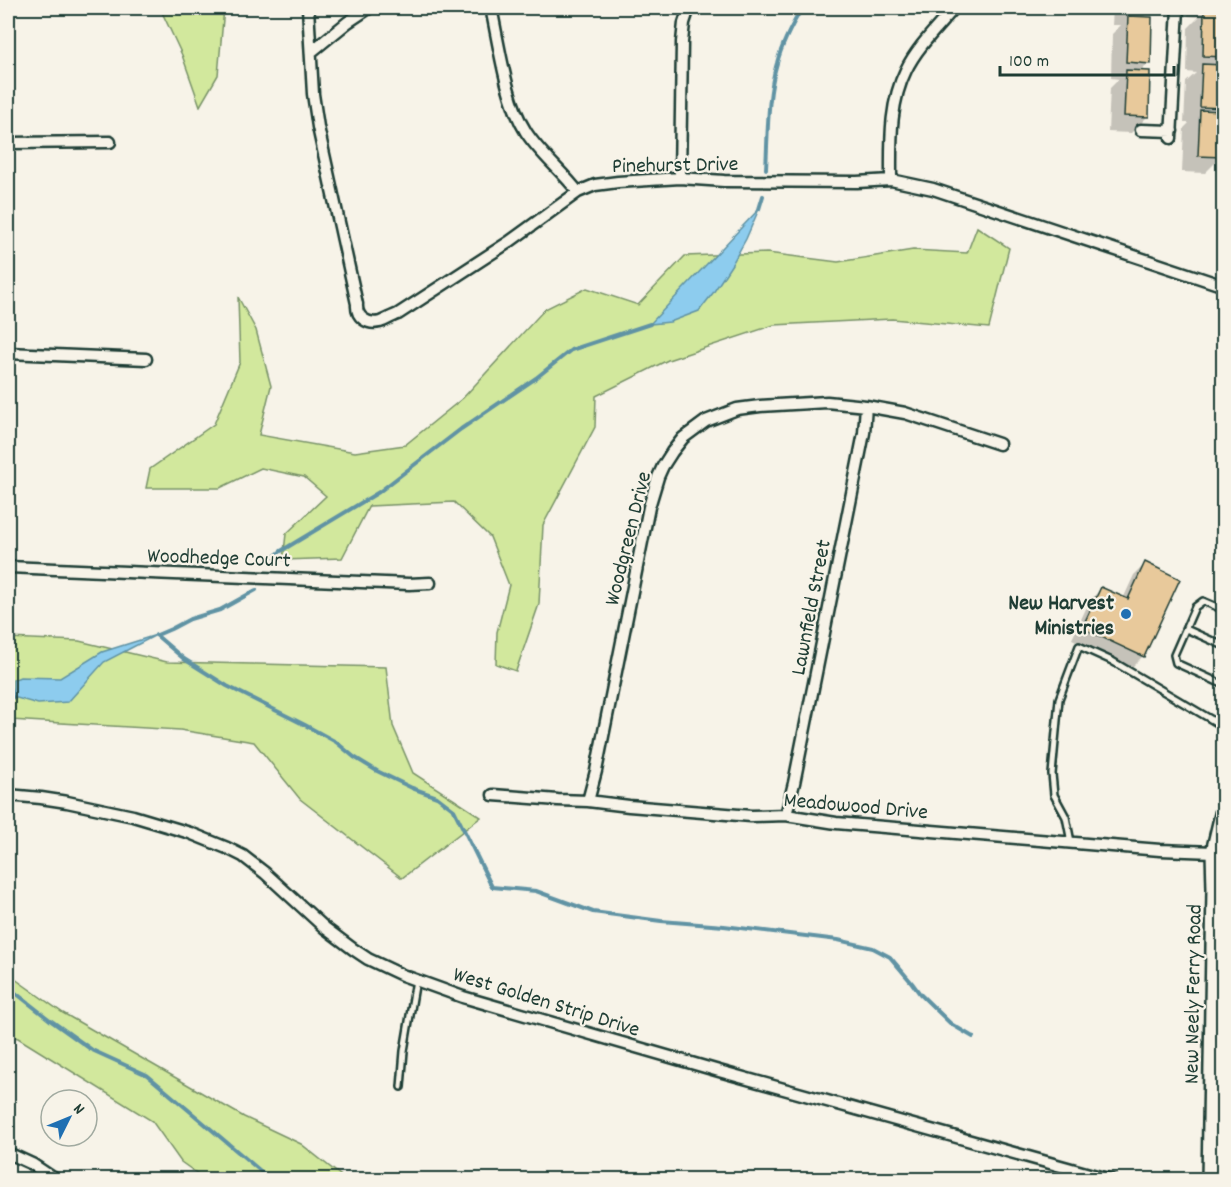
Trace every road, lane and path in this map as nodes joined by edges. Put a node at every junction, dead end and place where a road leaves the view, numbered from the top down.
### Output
1 (308, 8) edge
2 (369, 8) edge
3 (491, 8) edge
4 (689, 8) edge
5 (954, 8) edge
6 (1178, 8) edge
7 (311, 52) junction
8 (1141, 130) dead end
9 (110, 142) dead end
10 (8, 143) edge
11 (680, 178) junction
12 (891, 180) junction
13 (578, 192) junction
14 (1224, 286) edge
15 (8, 353) edge
16 (146, 359) dead end
17 (866, 406) junction
18 (999, 444) dead end
19 (8, 567) edge
20 (430, 583) dead end
21 (1224, 610) edge
22 (1186, 629) junction
23 (1224, 646) edge
24 (1224, 683) edge
25 (1224, 726) edge
26 (8, 795) edge
27 (493, 795) dead end
28 (588, 801) junction
29 (1224, 810) edge
30 (786, 815) junction
31 (1071, 842) junction
32 (1214, 852) junction
33 (416, 980) junction
34 (401, 1087) dead end
35 (1217, 1121) edge
36 (8, 1153) edge
37 (56, 1179) edge
38 (1111, 1179) edge
39 (1210, 1179) edge

1 - 7 street, Pinehurst Drive
2 - 7 street
3 - 13 street
4 - 11 street
5 - 12 street
6 - 8 street
7 - 13 street, Pinehurst Drive
9 - 10 street
11 - 12 street, Pinehurst Drive
11 - 13 street, Pinehurst Drive
12 - 14 street, Pinehurst Drive
15 - 16 street
17 - 18 street, Woodgreen Drive
17 - 28 street, Woodgreen Drive
17 - 30 street, Lawnfield Street
19 - 20 street, Woodhedge Court
21 - 22 lane
22 - 23 lane
22 - 24 lane
25 - 31 lane
26 - 33 street, West Golden Strip Drive
27 - 28 street, Meadowood Drive
28 - 30 street, Meadowood Drive
29 - 32 street, New Neely Ferry Road
30 - 31 street, Meadowood Drive
31 - 32 street, Meadowood Drive
32 - 35 street, New Neely Ferry Road
33 - 34 lane
33 - 38 street, West Golden Strip Drive
35 - 39 street, New Neely Ferry Road
36 - 37 street

